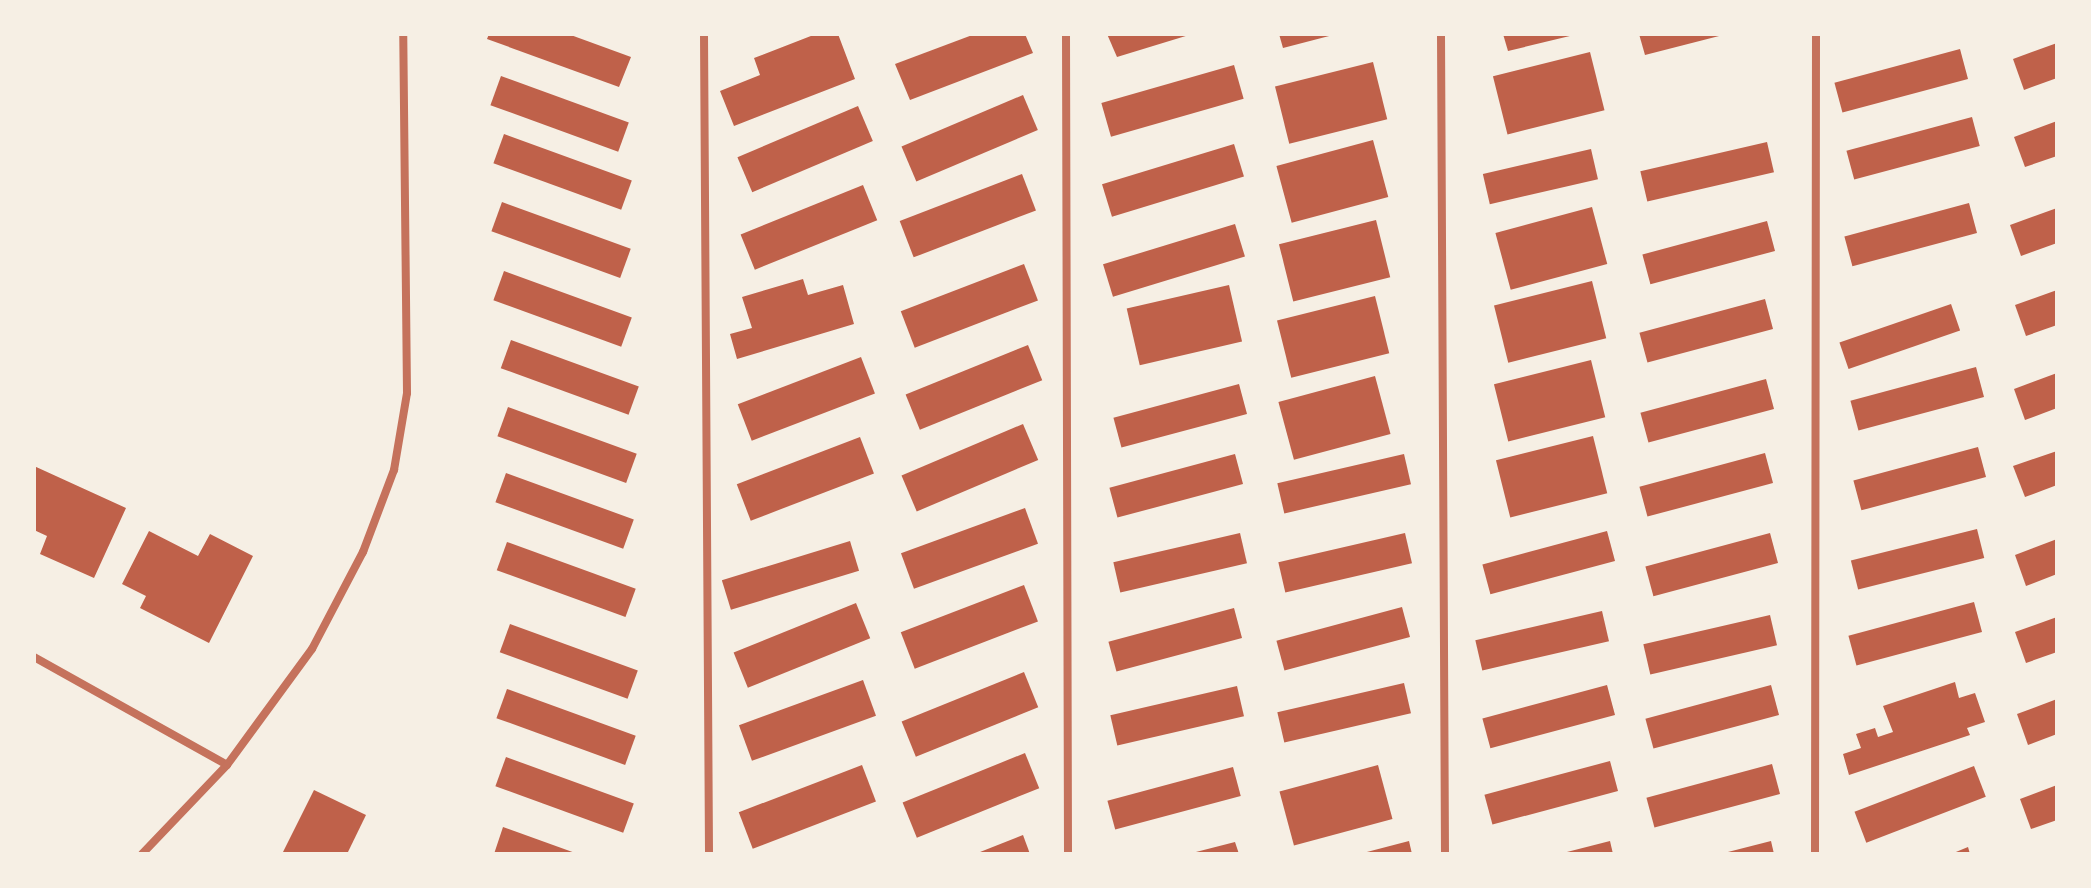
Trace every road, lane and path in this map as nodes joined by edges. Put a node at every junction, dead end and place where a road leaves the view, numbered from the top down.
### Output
1 (403, 34) edge
2 (704, 34) edge
3 (1066, 34) edge
4 (1441, 34) edge
5 (1816, 34) edge
6 (34, 657) edge
7 (227, 765) junction
8 (142, 854) edge
9 (709, 854) edge
10 (1068, 854) edge
11 (1445, 854) edge
12 (1815, 854) edge

1 - 7 street
2 - 9 street
3 - 10 street
4 - 11 street
5 - 12 street
6 - 7 street
7 - 8 street

